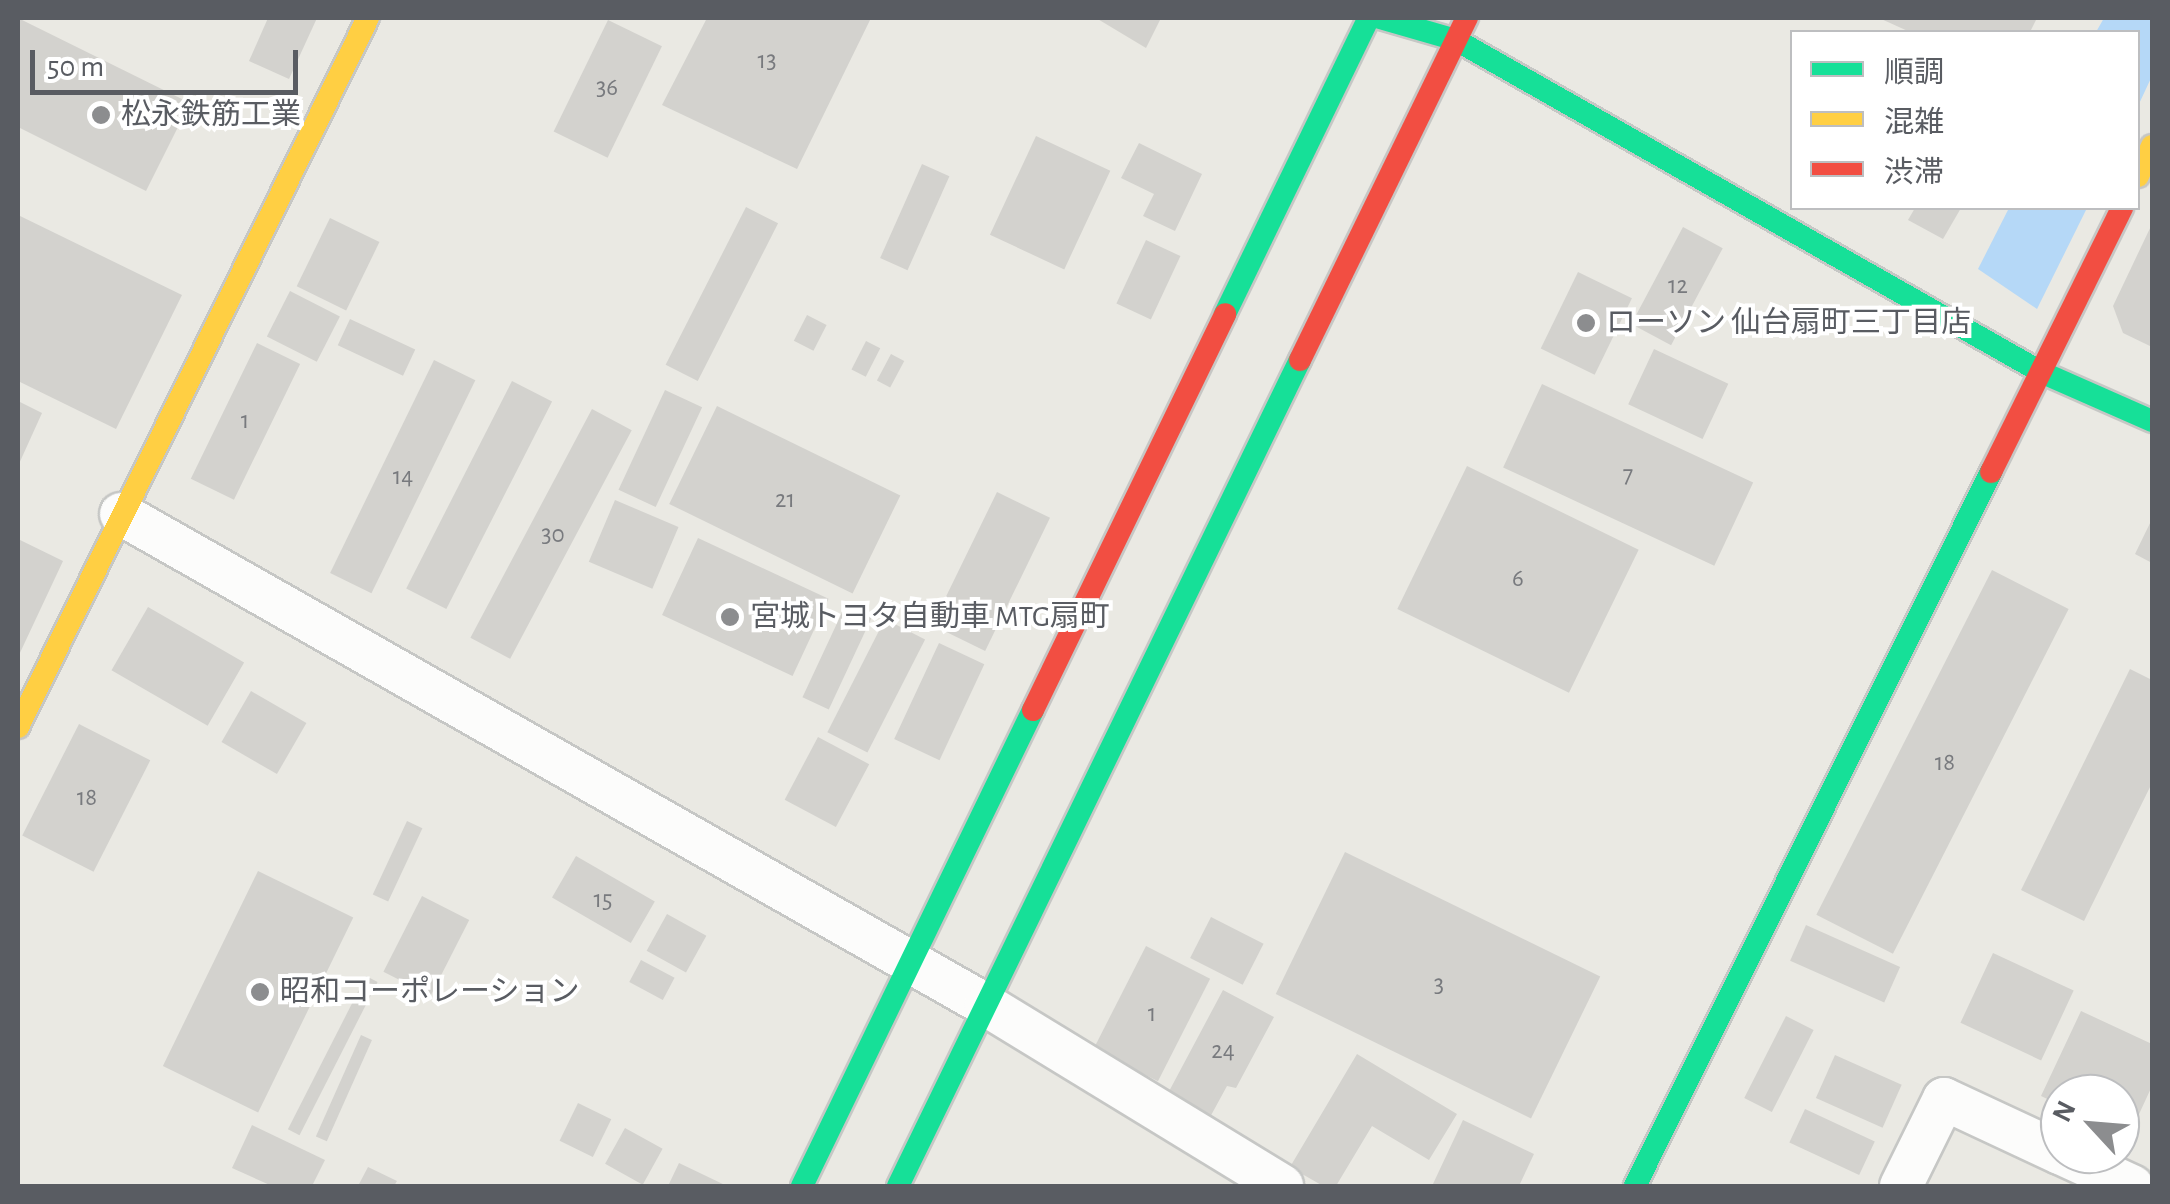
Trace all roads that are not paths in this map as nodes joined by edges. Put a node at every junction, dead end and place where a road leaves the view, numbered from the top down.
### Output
1 (368, 18) edge
2 (1369, 18) edge
3 (1380, 18) edge
4 (1437, 18) edge
5 (1467, 18) edge
6 (1456, 40) junction
7 (2152, 146) edge
8 (2140, 172) edge
9 (2121, 210) edge
10 (2041, 372) junction
11 (2152, 421) edge
12 (121, 514) junction
13 (18, 727) edge
14 (910, 962) junction
15 (986, 1005) junction
16 (2040, 1144) edge
17 (2105, 1174) edge
18 (802, 1186) edge
19 (898, 1186) edge
20 (1282, 1186) edge
21 (1635, 1186) edge
22 (1901, 1186) edge
23 (2132, 1186) edge

1 - 12 street
2 - 14 street
3 - 6 street
4 - 6 street
5 - 6 street
6 - 10 street
6 - 15 street
7 - 8 street
9 - 10 street
10 - 11 street
10 - 21 street
12 - 13 street
12 - 14 street
14 - 15 street
14 - 18 street
15 - 19 street
15 - 20 street
16 - 22 street
17 - 23 street

